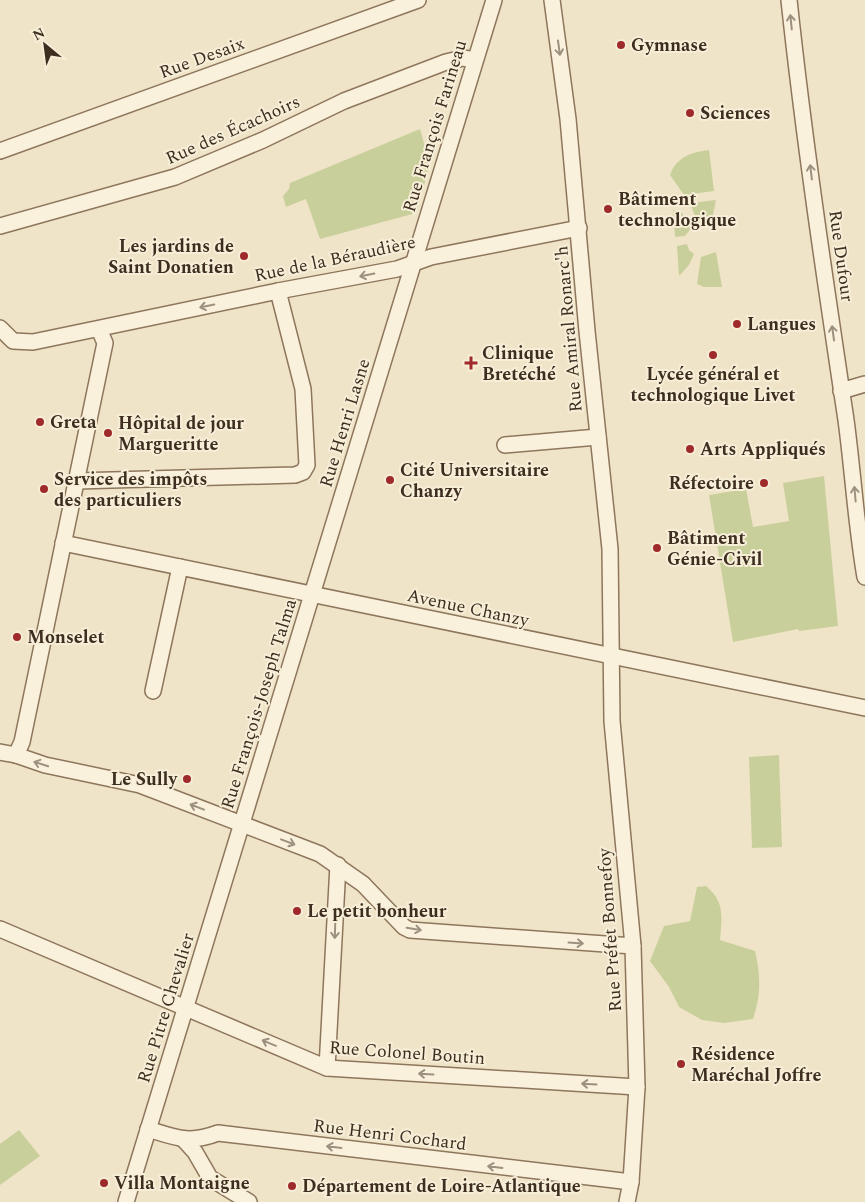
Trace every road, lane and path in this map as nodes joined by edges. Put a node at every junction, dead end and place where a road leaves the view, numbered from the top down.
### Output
1 (418, 0) edge
2 (494, 0) edge
3 (552, 0) edge
4 (789, 0) edge
5 (475, 60) junction
6 (0, 151) edge
7 (0, 226) edge
8 (579, 228) junction
9 (414, 263) junction
10 (278, 291) junction
11 (0, 328) edge
12 (99, 329) junction
13 (865, 384) edge
14 (842, 391) junction
15 (598, 437) junction
16 (505, 445) dead end
17 (76, 481) junction
18 (63, 543) junction
19 (180, 567) junction
20 (865, 577) edge
21 (312, 594) junction
22 (610, 656) junction
23 (153, 691) dead end
24 (865, 708) edge
25 (0, 752) edge
26 (16, 755) junction
27 (242, 824) junction
28 (338, 865) junction
29 (0, 929) edge
30 (633, 946) junction
31 (186, 1007) junction
32 (327, 1068) junction
33 (637, 1087) junction
34 (148, 1129) junction
35 (184, 1140) junction
36 (631, 1182) junction
37 (126, 1202) edge
38 (249, 1202) edge
39 (627, 1202) edge

1 - 6 street, Rue Desaix
2 - 5 street, Rue François Farineau
3 -> 8 street, Rue Amiral Ronarc'h
14 -> 4 street, Rue Dufour
5 - 7 street, Rue des Écachoirs
5 - 9 street, Rue François Farineau
8 - 9 street, Rue de la Béraudière
8 - 15 street, Rue Amiral Ronarc'h
9 -> 10 street, Rue de la Béraudière
9 - 21 street, Rue Henri Lasne
10 -> 12 street, Rue de la Béraudière
10 - 17 street
11 - 12 street, Rue de la Béraudière
12 - 17 street
13 - 14 street
20 -> 14 street, Rue Dufour
15 - 16 street
15 - 22 street, Rue Amiral Ronarc'h
17 - 18 street
18 - 19 street, Avenue Chanzy
18 - 26 street
19 - 21 street, Avenue Chanzy
19 - 23 street
21 - 22 street, Avenue Chanzy
21 - 27 street, Rue François-Joseph Talma
22 - 24 street, Avenue Chanzy
22 - 30 street, Rue Préfet Bonnefoy
25 - 26 street
27 -> 26 street
27 -> 28 street
27 - 31 street, Rue Pitre Chevalier
28 -> 30 street
28 -> 32 street
29 - 31 street, Rue Colonel Boutin
30 - 33 street, Rue Préfet Bonnefoy
32 -> 31 street, Rue Colonel Boutin
31 - 34 street, Rue Pitre Chevalier
33 -> 32 street, Rue Colonel Boutin
33 - 36 street, Rue Préfet Bonnefoy
34 - 35 street, Rue Henri Cochard
34 - 37 street, Rue Pitre Chevalier
36 -> 35 street, Rue Henri Cochard
35 - 38 street
36 - 39 street, Rue Préfet Bonnefoy

